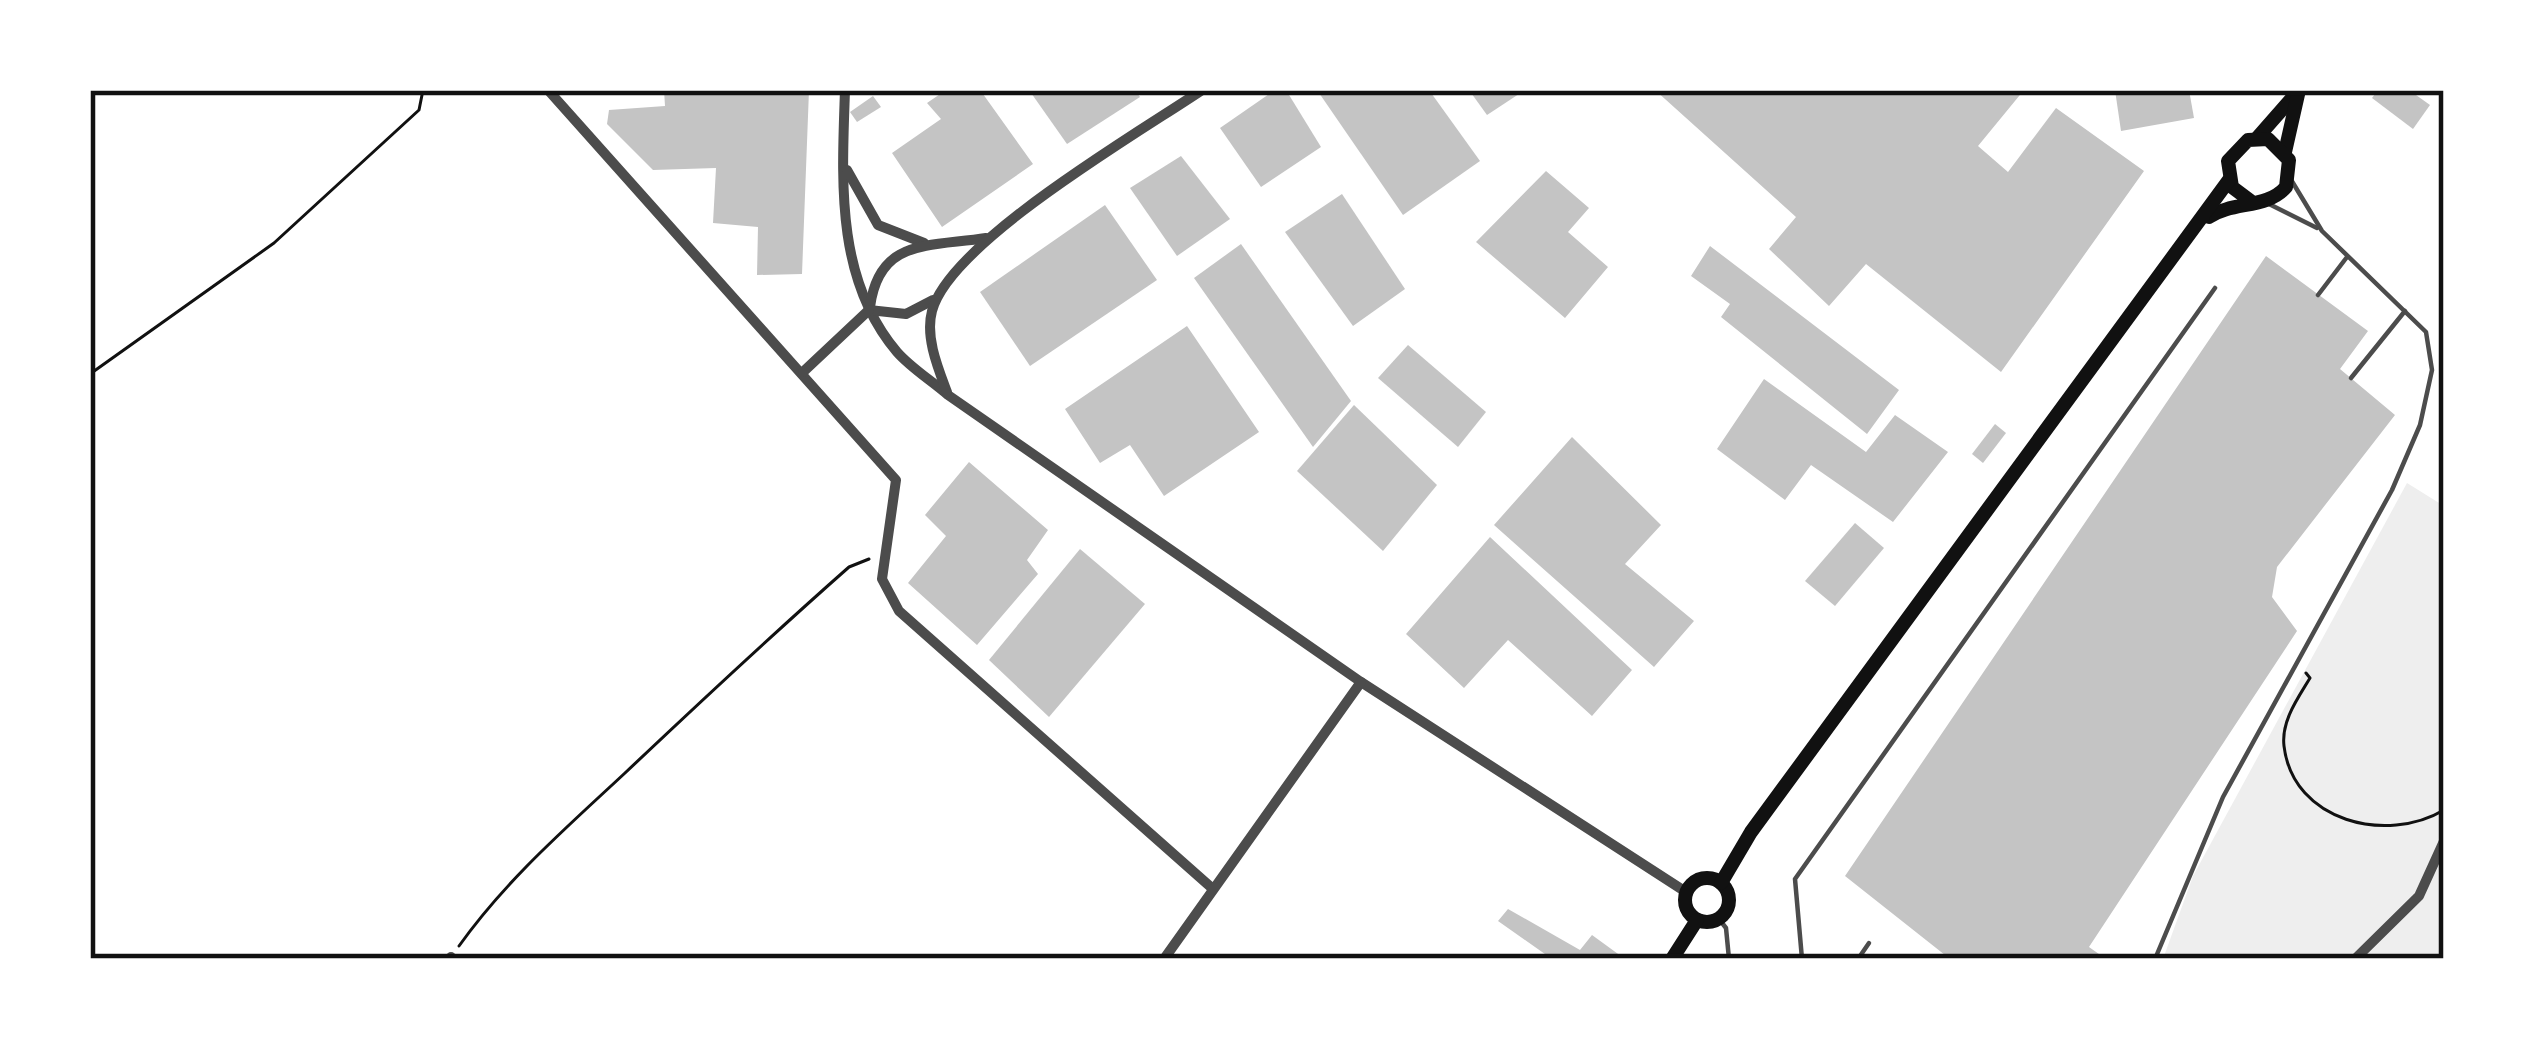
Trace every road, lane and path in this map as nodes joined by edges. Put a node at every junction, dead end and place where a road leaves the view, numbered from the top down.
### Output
1 (423, 90) edge
2 (548, 90) edge
3 (845, 90) edge
4 (1202, 90) edge
5 (2298, 90) edge
6 (2258, 138) junction
7 (2285, 152) junction
8 (843, 160) junction
9 (2290, 178) junction
10 (2229, 180) junction
11 (2258, 202) junction
12 (2194, 226) junction
13 (2322, 231) junction
14 (986, 238) junction
15 (946, 244) junction
16 (2347, 257) junction
17 (2215, 288) dead end
18 (940, 293) junction
19 (2318, 295) dead end
20 (869, 310) junction
21 (2405, 311) junction
22 (803, 372) junction
23 (90, 374) edge
24 (2351, 378) dead end
25 (948, 395) junction
26 (886, 552) junction
27 (2293, 663) junction
28 (1361, 682) junction
29 (2444, 810) edge
30 (2444, 841) edge
31 (1720, 883) junction
32 (1213, 889) junction
33 (1686, 892) junction
34 (1719, 919) junction
35 (1697, 920) junction
36 (1869, 943) dead end
37 (451, 958) edge
38 (1164, 959) edge
39 (1672, 959) edge
40 (1729, 959) edge
41 (1802, 959) edge
42 (1858, 959) edge
43 (2155, 959) edge
44 (2355, 959) edge

1 - 23 path
2 - 22 street
3 - 8 street
4 - 14 street
5 - 6 main road
5 - 7 main road
6 - 7 main road
6 - 10 main road
7 - 9 main road
8 - 15 street
8 - 20 street
9 - 11 main road
9 - 13 lane
10 - 11 main road
10 - 12 main road
11 - 12 main road
11 - 13 lane
12 - 31 main road
13 - 16 lane
14 - 15 street
14 - 18 street
15 - 20 street
16 - 19 lane
16 - 21 lane
17 - 41 lane
18 - 20 street
18 - 25 street
20 - 22 street
20 - 25 street
21 - 24 lane
21 - 27 lane
22 - 26 street
25 - 28 street
26 - 32 street
26 - 37 path
27 - 29 path
27 - 43 lane
28 - 32 street
28 - 33 street
30 - 44 street
31 - 33 main road
31 - 34 main road
32 - 38 street
33 - 35 main road
34 - 35 main road
34 - 40 lane
35 - 39 main road
36 - 42 lane

